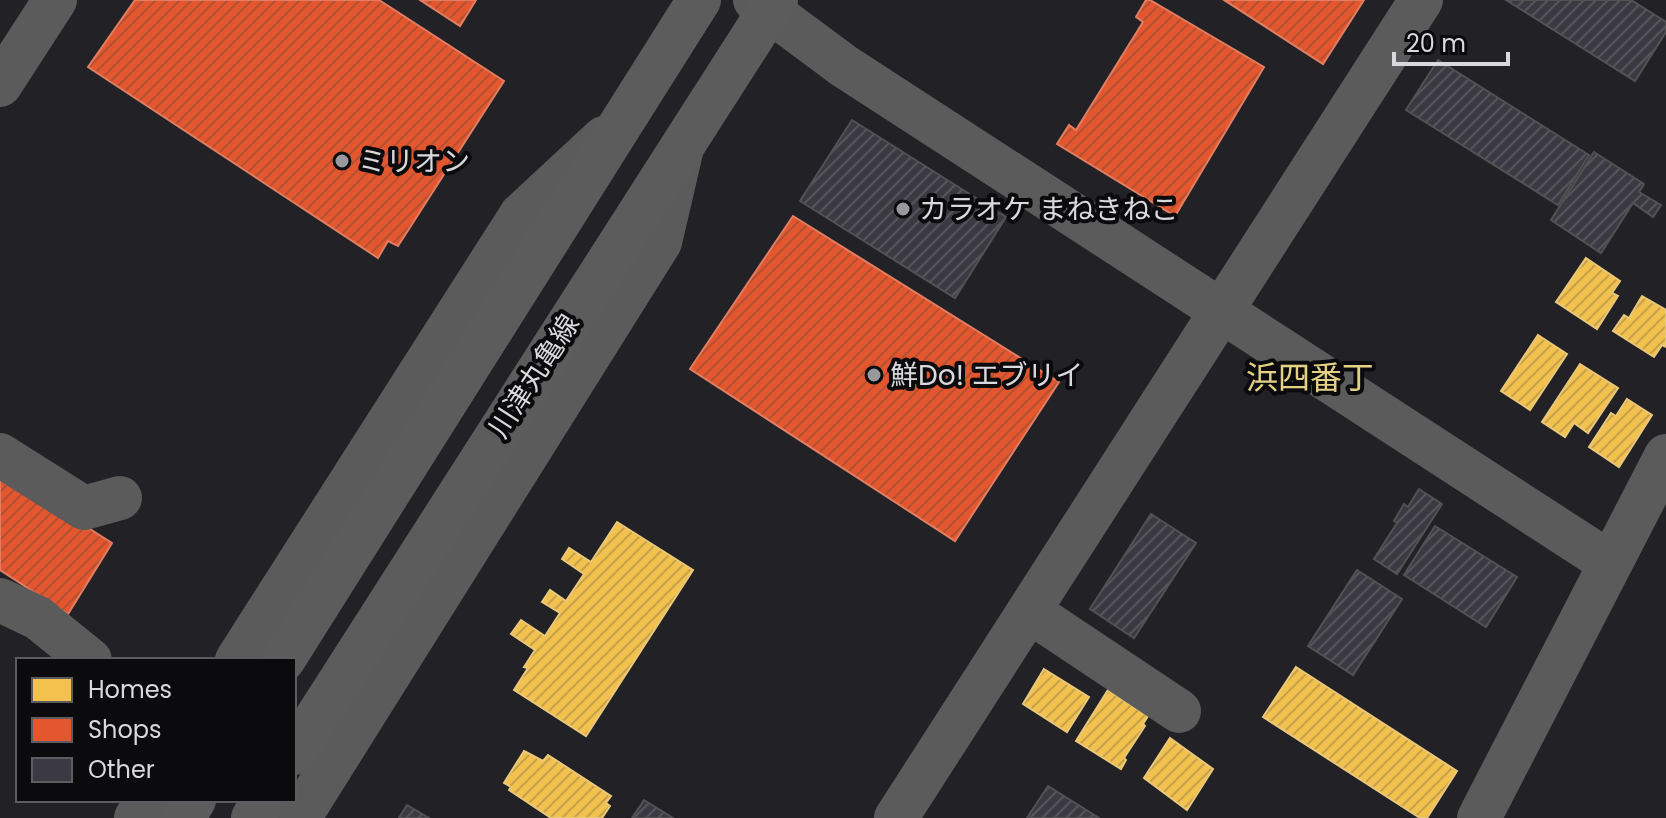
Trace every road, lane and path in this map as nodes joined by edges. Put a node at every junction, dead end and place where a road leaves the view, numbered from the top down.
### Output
1 (55, 0) edge
2 (699, 0) edge
3 (1421, 0) edge
4 (767, 4) edge
5 (0, 85) edge
6 (624, 119) junction
7 (684, 142) junction
8 (1221, 312) junction
9 (0, 455) edge
10 (1666, 456) edge
11 (120, 498) dead end
12 (1610, 563) junction
13 (0, 600) edge
14 (1029, 611) junction
15 (88, 658) edge
16 (238, 658) edge
17 (284, 658) edge
18 (1179, 711) dead end
19 (296, 750) edge
20 (299, 818) edge
21 (896, 818) edge
22 (1479, 818) edge

1 - 5 street
2 - 6 main road
3 - 8 street
4 - 7 main road, 川津丸亀線
4 - 8 street
6 - 16 street
6 - 17 main road
7 - 19 main road, 川津丸亀線
7 - 20 street
8 - 12 street
8 - 14 street
9 - 11 street
10 - 12 street
12 - 22 street
13 - 15 street
14 - 18 street
14 - 21 street

